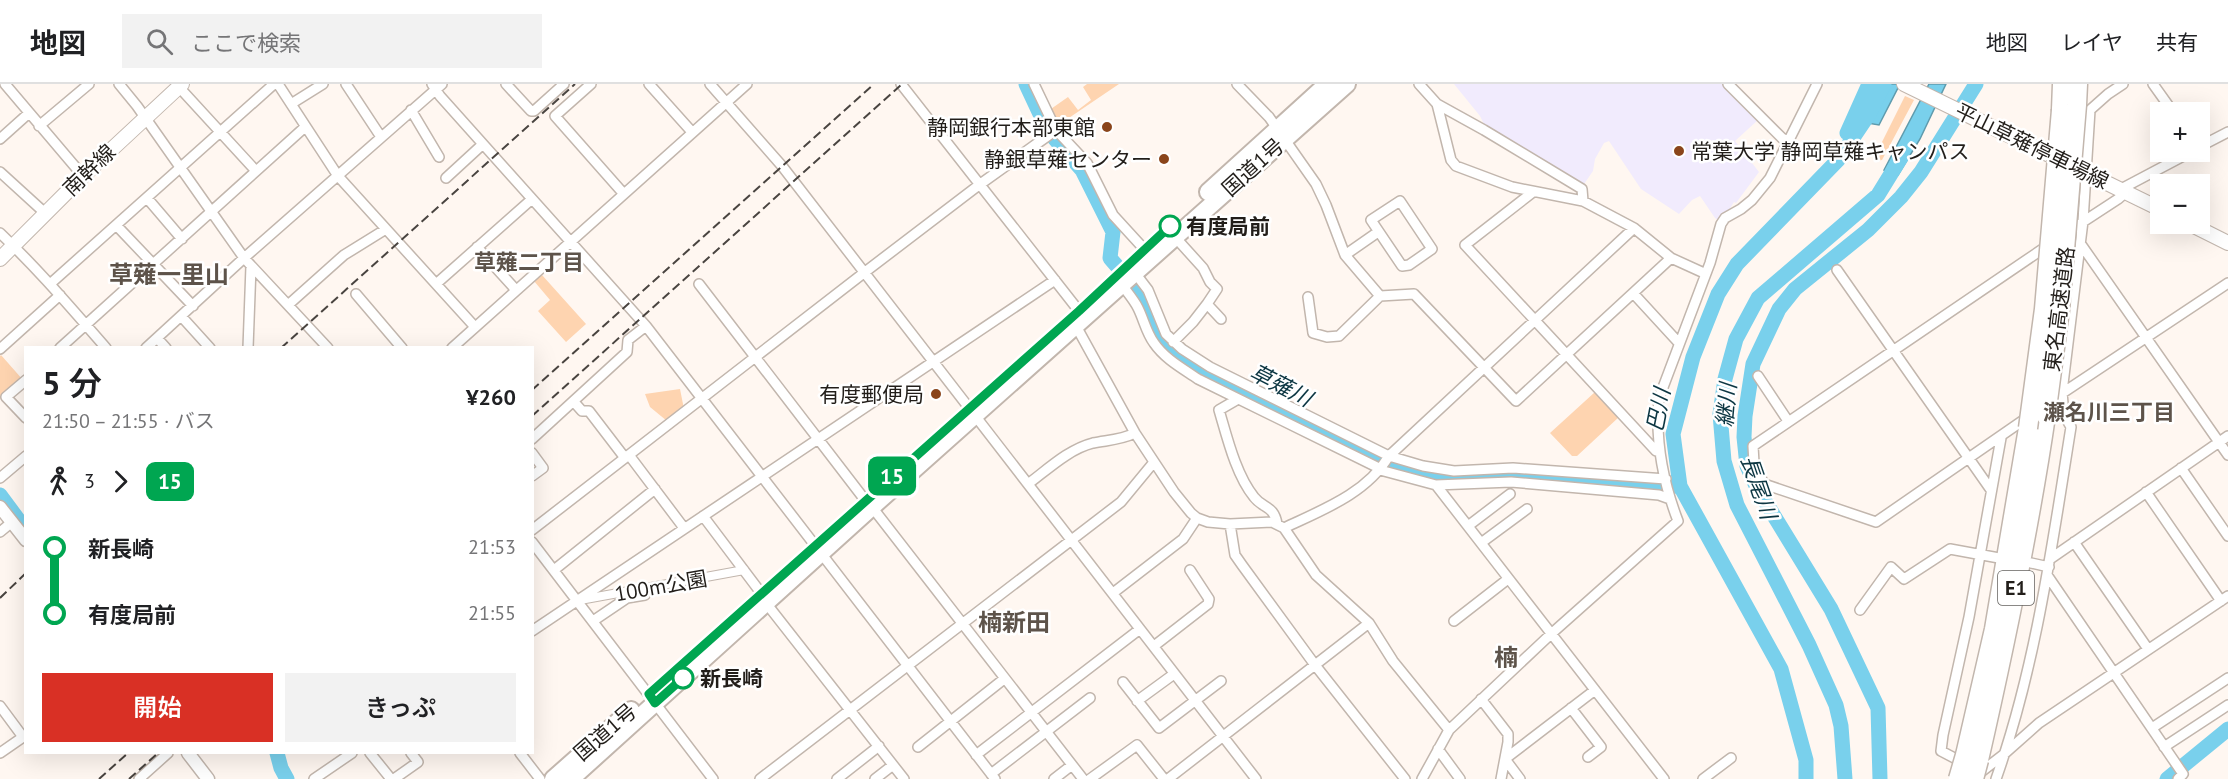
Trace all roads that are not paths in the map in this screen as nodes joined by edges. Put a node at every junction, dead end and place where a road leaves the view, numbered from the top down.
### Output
1 (89, 84) edge
2 (118, 84) edge
3 (276, 84) edge
4 (323, 84) edge
5 (346, 84) edge
6 (506, 84) edge
7 (564, 84) edge
8 (591, 84) edge
9 (649, 84) edge
10 (710, 84) edge
11 (747, 84) edge
12 (902, 84) edge
13 (1034, 84) edge
14 (1237, 84) edge
15 (1327, 84) edge
16 (1347, 84) edge
17 (1419, 84) edge
18 (1728, 84) edge
19 (1817, 84) edge
20 (1904, 84) edge
21 (2062, 84) edge
22 (2078, 84) edge
23 (2123, 84) edge
24 (2153, 84) edge
25 (180, 85) edge
26 (9, 86) edge
27 (436, 86) edge
28 (2108, 89) edge
29 (2166, 102) edge
30 (726, 103) junction
31 (291, 104) junction
32 (1437, 104) junction
33 (2069, 107) junction
34 (411, 110) junction
35 (28, 113) junction
36 (145, 117) junction
37 (39, 126) junction
38 (305, 127) junction
39 (1056, 130) junction
40 (220, 132) junction
41 (692, 132) junction
42 (2228, 132) edge
43 (1281, 134) junction
44 (381, 136) junction
45 (0, 140) edge
46 (2210, 141) edge
47 (1789, 142) junction
48 (483, 144) junction
49 (439, 158) dead end
50 (2174, 162) edge
51 (181, 168) junction
52 (256, 171) junction
53 (0, 172) edge
54 (2085, 173) junction
55 (82, 176) junction
56 (338, 176) junction
57 (446, 178) dead end
58 (979, 185) junction
59 (2124, 191) junction
60 (1533, 192) junction
61 (623, 194) junction
62 (147, 198) junction
63 (532, 199) junction
64 (1583, 201) junction
65 (2150, 204) edge
66 (212, 212) junction
67 (45, 213) junction
68 (2083, 221) junction
69 (116, 225) junction
70 (1634, 228) junction
71 (386, 229) junction
72 (1378, 232) junction
73 (0, 233) edge
74 (2210, 234) edge
75 (1175, 237) junction
76 (182, 239) junction
77 (571, 240) junction
78 (2080, 243) junction
79 (2228, 243) edge
80 (14, 245) junction
81 (477, 247) junction
82 (1144, 250) junction
83 (1345, 255) junction
84 (244, 258) junction
85 (1671, 258) junction
86 (0, 259) edge
87 (153, 264) junction
88 (251, 266) junction
89 (1837, 270) dead end
90 (865, 272) junction
91 (1135, 273) junction
92 (1704, 273) junction
93 (1055, 280) junction
94 (2228, 283) edge
95 (50, 284) junction
96 (436, 284) junction
97 (699, 284) dead end
98 (1122, 285) junction
99 (516, 290) junction
100 (1633, 293) junction
101 (356, 294) dead end
102 (60, 295) junction
103 (1380, 296) junction
104 (1308, 297) dead end
105 (1207, 304) junction
106 (288, 305) junction
107 (193, 306) junction
108 (181, 316) junction
109 (1077, 318) junction
110 (1221, 319) dead end
111 (1533, 320) junction
112 (86, 325) junction
113 (646, 326) junction
114 (475, 327) junction
115 (2147, 337) junction
116 (157, 338) junction
117 (1173, 342) junction
118 (1678, 342) junction
119 (62, 346) edge
120 (104, 346) edge
121 (148, 346) edge
122 (164, 346) edge
123 (208, 346) edge
124 (248, 346) edge
125 (326, 346) edge
126 (396, 346) edge
127 (454, 346) edge
128 (0, 349) edge
129 (1894, 350) junction
130 (1566, 355) junction
131 (755, 357) junction
132 (934, 361) junction
133 (1484, 367) junction
134 (1758, 376) dead end
135 (24, 382) edge
136 (2062, 392) junction
137 (701, 399) junction
138 (1238, 399) junction
139 (574, 402) junction
140 (1277, 402) junction
141 (972, 412) junction
142 (1270, 415) junction
143 (24, 416) edge
144 (1788, 421) junction
145 (1136, 433) junction
146 (2228, 436) edge
147 (534, 437) edge
148 (2001, 438) junction
149 (819, 439) junction
150 (2219, 442) junction
151 (1660, 452) junction
152 (2228, 455) edge
153 (534, 456) edge
154 (1389, 456) junction
155 (627, 457) junction
156 (24, 458) edge
157 (1969, 459) junction
158 (1154, 462) junction
159 (2181, 468) junction
160 (1381, 470) junction
161 (534, 475) edge
162 (761, 477) junction
163 (0, 478) edge
164 (1666, 479) junction
165 (1028, 484) junction
166 (1436, 485) junction
167 (655, 489) junction
168 (1991, 490) junction
169 (2146, 492) junction
170 (1510, 494) dead end
171 (1670, 499) junction
172 (869, 504) junction
173 (0, 507) edge
174 (1527, 509) dead end
175 (703, 516) junction
176 (1197, 518) junction
177 (12, 522) junction
178 (1230, 524) junction
179 (1280, 526) junction
180 (1468, 526) junction
181 (534, 528) edge
182 (684, 528) junction
183 (0, 532) edge
184 (2228, 536) edge
185 (24, 537) edge
186 (1072, 540) junction
187 (2074, 542) junction
188 (1481, 543) junction
189 (818, 548) junction
190 (1980, 554) junction
191 (536, 555) edge
192 (1999, 558) dead end
193 (2031, 563) dead end
194 (2049, 567) junction
195 (554, 570) junction
196 (744, 570) junction
197 (1190, 570) dead end
198 (1508, 579) junction
199 (1113, 593) junction
200 (645, 595) dead end
201 (764, 598) junction
202 (2224, 599) edge
203 (577, 601) junction
204 (1860, 610) dead end
205 (593, 621) junction
206 (1454, 621) dead end
207 (1369, 623) junction
208 (962, 624) junction
209 (1140, 629) junction
210 (534, 630) edge
211 (1551, 634) junction
212 (1154, 646) junction
213 (2148, 649) junction
214 (909, 664) junction
215 (1315, 665) junction
216 (2114, 672) junction
217 (1174, 674) junction
218 (1004, 679) junction
219 (2228, 679) edge
220 (1221, 681) dead end
221 (1123, 682) dead end
222 (1595, 690) junction
223 (652, 698) junction
224 (1090, 698) dead end
225 (1481, 699) junction
226 (1137, 701) junction
227 (1195, 701) junction
228 (2228, 705) edge
229 (0, 706) edge
230 (851, 708) junction
231 (1571, 708) junction
232 (1031, 713) junction
233 (950, 722) junction
234 (2152, 728) junction
235 (1449, 730) junction
236 (1046, 732) junction
237 (24, 736) edge
238 (1222, 736) junction
239 (879, 746) junction
240 (918, 747) dead end
241 (2164, 747) junction
242 (1438, 749) junction
243 (0, 753) edge
244 (167, 754) edge
245 (189, 754) edge
246 (348, 754) edge
247 (371, 754) edge
248 (412, 754) edge
249 (521, 754) edge
250 (976, 755) junction
251 (2004, 755) junction
252 (1588, 757) dead end
253 (1972, 757) junction
254 (1731, 758) dead end
255 (1505, 759) junction
256 (893, 765) junction
257 (1072, 765) junction
258 (993, 776) edge
259 (2180, 777) edge
260 (139, 779) edge
261 (208, 779) edge
262 (314, 779) edge
263 (393, 779) edge
264 (540, 779) edge
265 (553, 779) edge
266 (571, 779) edge
267 (713, 779) edge
268 (760, 779) edge
269 (837, 779) edge
270 (875, 779) edge
271 (904, 779) edge
272 (1054, 779) edge
273 (1083, 779) edge
274 (1090, 779) edge
275 (1166, 779) edge
276 (1256, 779) edge
277 (1405, 779) edge
278 (1422, 779) edge
279 (1460, 779) edge
280 (1501, 779) edge
281 (1520, 779) edge
282 (1664, 779) edge
283 (1703, 779) edge
284 (1958, 779) edge
285 (1974, 779) edge
286 (1996, 779) edge

1 - 37 street
2 - 36 street
3 - 31 street
3 - 40 street
4 - 31 street
5 - 44 street
6 - 7 street
8 - 61 street
9 - 41 street
10 - 30 street
11 - 30 street
12 - 58 street
13 - 39 street
14 - 43 street
15 - 43 highway, 国道1号
16 - 43 highway, 国道1号
17 - 32 street
18 - 47 street
19 - 47 street
20 - 54 main road, 平山草薙停車場線
21 - 33 highway, 東名高速道路 / E1
22 - 33 highway, 東名高速道路 / E1
23 - 28 street
24 - 29 street
25 - 36 main road, 南幹線
25 - 40 street
26 - 35 street
27 - 34 street
27 - 48 street
28 - 54 street
30 - 41 street
30 - 90 street
31 - 38 street
32 - 60 street
32 - 64 street
33 - 253 highway, 東名高速道路 / E1, bridge
33 - 253 highway, 東名高速道路 / E1, bridge
34 - 44 street
34 - 49 street
35 - 37 street
35 - 45 street
36 - 51 street
36 - 55 main road, 南幹線
37 - 55 street
38 - 52 street
38 - 56 street
39 - 58 street
39 - 82 street
40 - 51 street
40 - 52 street
41 - 61 street
42 - 46 street
43 - 75 highway, 国道1号
43 - 82 highway, 国道1号
43 - 83 street
44 - 56 street
47 - 92 street
48 - 57 street
48 - 63 street
50 - 59 street
51 - 62 street
51 - 66 street
52 - 66 street
53 - 67 street
54 - 59 main road, 平山草薙停車場線
54 - 68 street
55 - 67 main road, 南幹線
56 - 71 street
56 - 84 street
58 - 90 street
58 - 93 street
59 - 65 main road, 平山草薙停車場線
59 - 68 street
60 - 64 street
60 - 111 street
61 - 77 street
62 - 69 street
62 - 76 street
63 - 77 street
63 - 81 street
64 - 70 street
66 - 76 street
66 - 84 street
67 - 80 main road, 南幹線
68 - 78 street
68 - 129 street
69 - 87 street
69 - 95 street
70 - 85 street
70 - 111 street
71 - 96 street
71 - 106 street
72 - 72 street
72 - 83 street
73 - 80 street
74 - 79 main road
75 - 91 highway, 国道1号
75 - 105 street
76 - 87 street
77 - 99 street
77 - 113 street
78 - 115 street
78 - 136 street
80 - 86 main road, 南幹線
80 - 95 street
81 - 96 street
81 - 99 street
82 - 109 highway, 国道1号
83 - 103 street
84 - 88 street
84 - 107 street
85 - 92 street
85 - 100 street
87 - 107 street
87 - 112 street
88 - 106 street
88 - 124 street
89 - 129 street
90 - 131 street
90 - 132 street
91 - 98 highway, 国道1号
91 - 117 street
92 - 118 street
93 - 109 street
93 - 132 street
94 - 115 street
95 - 102 street
96 - 114 street
97 - 131 street
98 - 109 highway, 国道1号
98 - 138 street
99 - 114 street
100 - 118 street
100 - 130 street
101 - 126 street
102 - 112 street
102 - 128 street
103 - 104 street
103 - 133 street
105 - 110 street
105 - 117 street
106 - 125 street
107 - 108 street
108 - 116 street
108 - 123 street
109 - 141 highway, 国道1号
109 - 145 street
111 - 130 street
111 - 133 street
112 - 119 street
112 - 120 street
113 - 137 street
113 - 139 street
114 - 127 street
115 - 136 street
115 - 150 street
116 - 121 street
116 - 122 street
117 - 140 street
118 - 151 street
129 - 144 street
129 - 157 street
130 - 133 street
130 - 151 street
131 - 137 street
131 - 149 street
132 - 141 street
132 - 149 street
133 - 154 street
134 - 144 street
135 - 143 street
136 - 148 street
136 - 194 street
137 - 155 street
137 - 162 street
138 - 142 street
138 - 179 street
139 - 147 street
139 - 155 street
140 - 142 street
140 - 154 street
141 - 165 street
141 - 172 highway, 国道1号
142 - 160 street
144 - 157 street
145 - 158 street
145 - 165 street
146 - 150 street
148 - 157 street
148 - 168 street
149 - 162 street
149 - 172 street
150 - 152 street
150 - 159 street
151 - 164 street
153 - 161 street
154 - 160 street
154 - 164 street
155 - 167 street
155 - 181 street
156 - 163 street
157 - 168 street
158 - 176 street
158 - 186 street
159 - 169 street
159 - 184 street
160 - 166 street
160 - 179 street
162 - 175 street
162 - 189 street
164 - 171 street
165 - 186 street
166 - 171 street
166 - 180 street
167 - 182 street
167 - 195 street
168 - 190 street
169 - 187 street
169 - 202 street
170 - 180 street
171 - 211 street
172 - 189 highway, 国道1号
172 - 208 street
173 - 177 street
174 - 188 street
175 - 182 street
175 - 196 street
176 - 178 street
176 - 199 street
177 - 183 street
177 - 185 street
178 - 179 street
178 - 215 street
179 - 207 street
180 - 188 street
182 - 203 street
186 - 199 street
186 - 208 street
187 - 194 street
187 - 213 street
188 - 198 street
189 - 201 highway, 国道1号
189 - 214 street
190 - 192 street
190 - 204 street
190 - 251 street
191 - 195 street
193 - 194 street
194 - 216 street
194 - 251 street
195 - 203 street
196 - 201 street
196 - 203 street, 100m公園
197 - 212 street
198 - 206 street
198 - 211 street
199 - 209 street
200 - 205 street
201 - 223 highway, 国道1号
201 - 230 street
202 - 213 street
203 - 205 street
203 - 210 street
205 - 223 street
207 - 215 street
207 - 235 street
208 - 214 street
208 - 218 street
209 - 212 street
209 - 232 street
211 - 222 street
211 - 225 street
212 - 217 street
213 - 216 street
214 - 230 street
214 - 233 street
215 - 238 street
215 - 277 street
216 - 234 street
216 - 251 street
217 - 226 street
217 - 227 street
218 - 232 street
218 - 233 street
219 - 234 street
220 - 227 street
221 - 226 street
222 - 231 street
222 - 282 street
223 - 265 highway, 国道1号
223 - 266 highway, 国道1号
223 - 267 street
224 - 236 street
225 - 235 street
225 - 255 street
226 - 227 street
227 - 238 street
228 - 241 street
229 - 237 street
230 - 239 street
230 - 268 street
231 - 252 street
231 - 255 street
232 - 236 street
232 - 250 street
233 - 240 street
233 - 250 street
234 - 241 street
235 - 242 street
236 - 257 street
236 - 258 street
237 - 243 street
238 - 275 street
238 - 276 street
239 - 256 street
239 - 269 street
241 - 259 street
242 - 278 street
242 - 279 street
244 - 260 street
245 - 261 street
246 - 262 street
247 - 263 street
248 - 263 street
249 - 264 street
250 - 258 street
251 - 286 street
253 - 284 highway, 東名高速道路 / E1, bridge
253 - 285 highway, 東名高速道路 / E1, bridge
254 - 283 street
255 - 280 street
255 - 281 street
256 - 270 street
256 - 271 street
257 - 272 street
257 - 273 street
274 - 275 street

